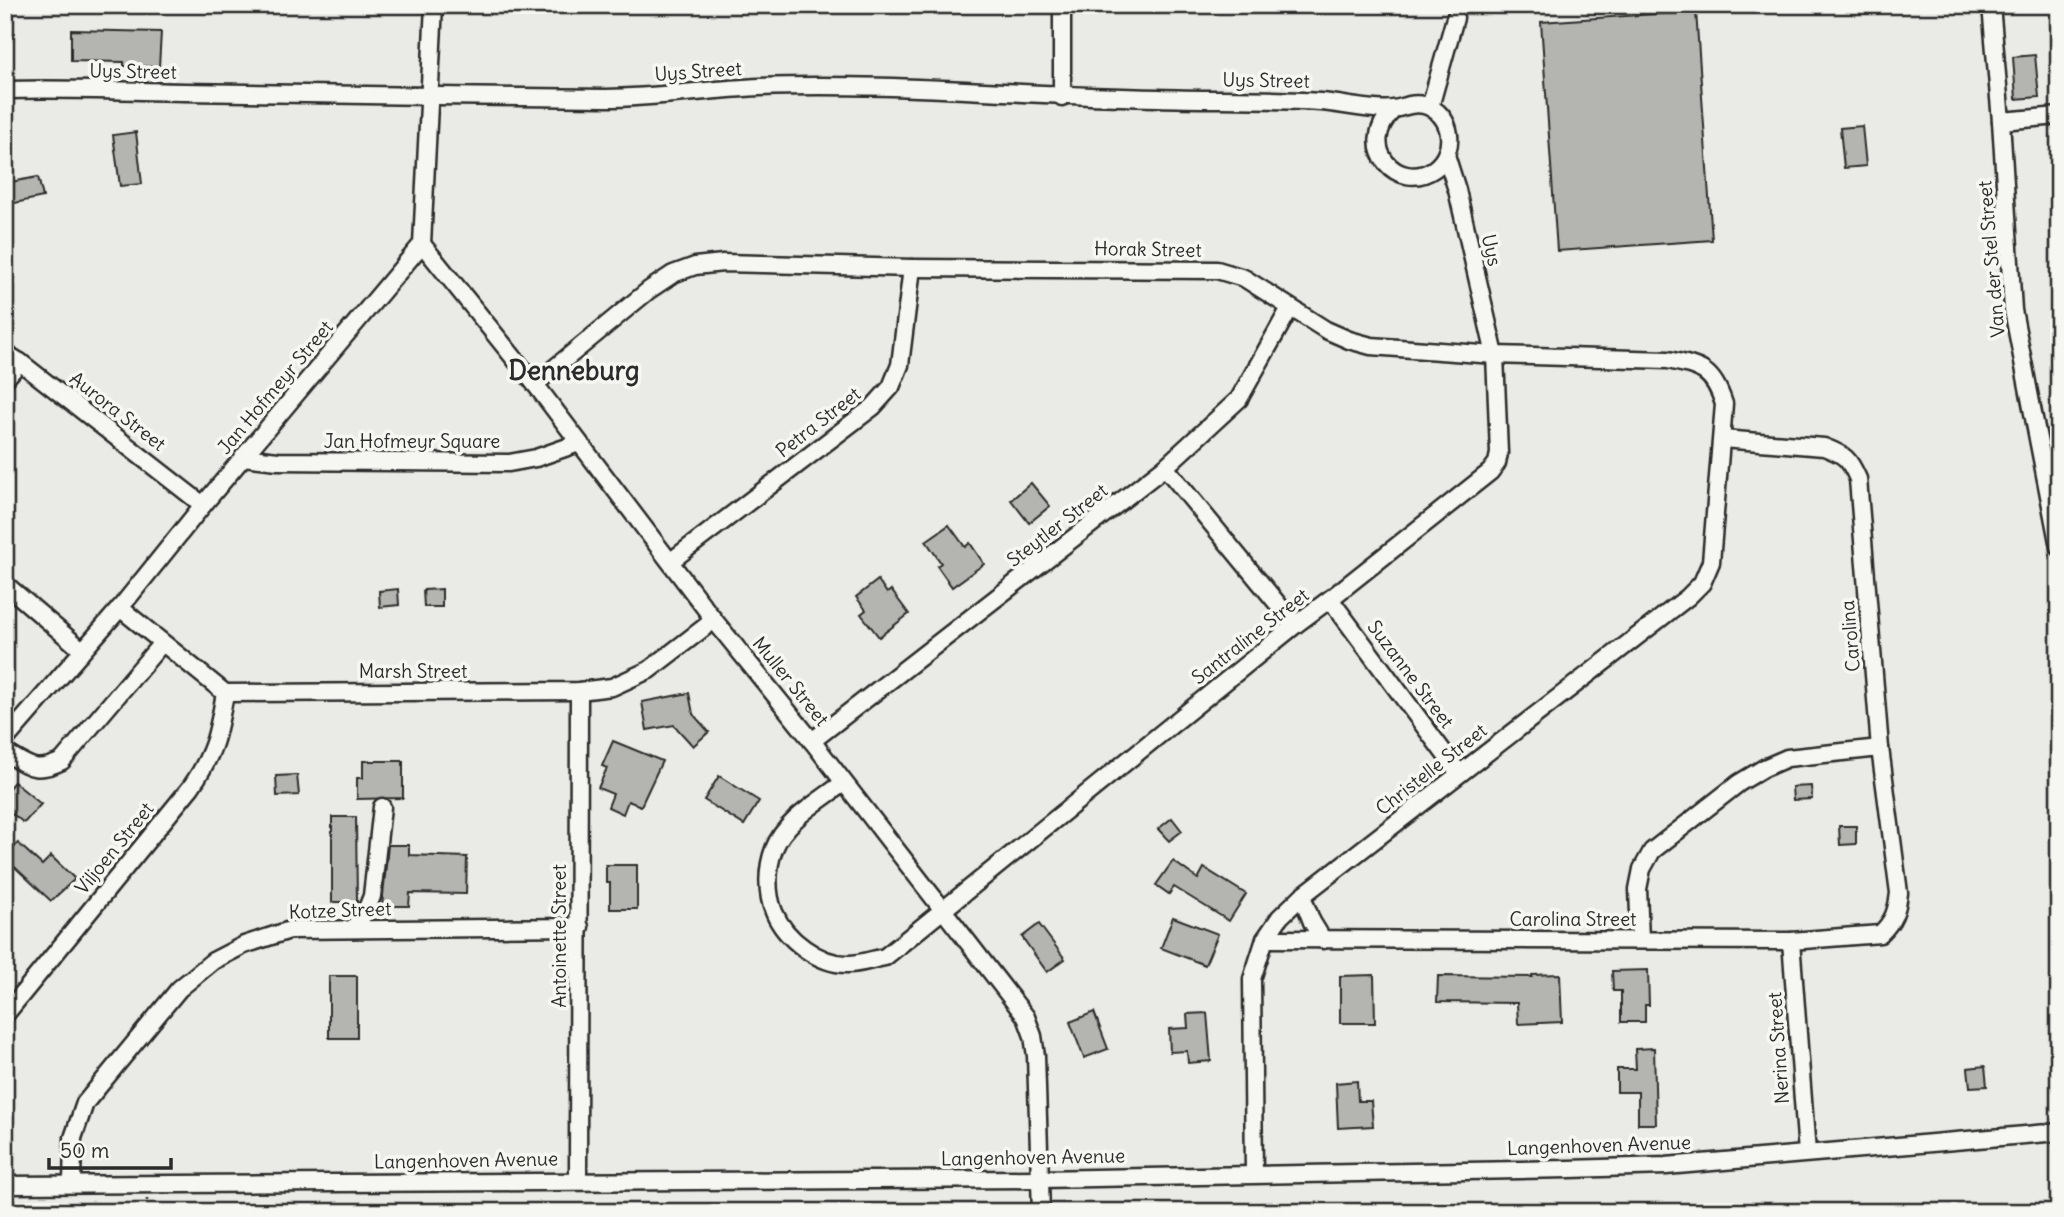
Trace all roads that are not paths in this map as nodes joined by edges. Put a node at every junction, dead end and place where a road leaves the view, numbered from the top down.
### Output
1 (434, 5) edge
2 (1062, 5) edge
3 (1991, 5) edge
4 (1455, 18) dead end
5 (5, 90) edge
6 (431, 95) junction
7 (1062, 97) junction
8 (1430, 107) junction
9 (1393, 110) junction
10 (2059, 116) edge
11 (2001, 121) junction
12 (1447, 155) junction
13 (422, 244) junction
14 (912, 268) junction
15 (1290, 309) junction
16 (5, 353) edge
17 (1495, 355) junction
18 (20, 362) junction
19 (5, 379) edge
20 (535, 384) junction
21 (1721, 439) junction
22 (579, 443) junction
23 (243, 457) junction
24 (1165, 467) junction
25 (203, 505) junction
26 (2055, 514) edge
27 (2059, 547) edge
28 (671, 561) junction
29 (5, 584) edge
30 (1330, 599) junction
31 (120, 608) junction
32 (714, 620) junction
33 (1295, 625) junction
34 (162, 643) junction
35 (82, 650) junction
36 (579, 691) junction
37 (225, 693) junction
38 (5, 740) edge
39 (812, 741) junction
40 (1880, 748) junction
41 (5, 752) edge
42 (1459, 773) junction
43 (843, 783) junction
44 (382, 807) dead end
45 (1302, 896) junction
46 (943, 910) junction
47 (580, 927) junction
48 (352, 929) junction
49 (1881, 934) joint
50 (1265, 939) junction
51 (1323, 940) junction
52 (1640, 940) junction
53 (1791, 941) junction
54 (5, 1015) edge
55 (2059, 1132) edge
56 (1807, 1153) junction
57 (1254, 1174) junction
58 (1041, 1179) junction
59 (579, 1180) junction
60 (72, 1184) junction
61 (5, 1185) edge
62 (1041, 1212) edge

1 - 6 street
2 - 7 street
3 - 11 street, Van der Stel Street
4 - 8 street
5 - 6 street, Uys Street
6 - 7 street, Uys Street
6 - 13 street
7 - 9 street, Uys Street
8 - 9 street
8 - 12 street
9 - 12 street
10 - 11 street
11 - 26 street, Van der Stel Street
12 - 17 street, Uys
13 - 20 street, Muller Street
13 - 23 street, Jan Hofmeyr Street
14 - 15 street, Horak Street
14 - 20 street, Horak Street
14 - 28 street, Petra Street
15 - 17 street, Horak Street
15 - 24 street, Steytler Street
16 - 18 street, Aurora Street
17 - 21 street, Horak Street
17 - 30 street, Santraline Street
18 - 19 street
18 - 25 street, Aurora Street
20 - 22 street, Muller Street
21 - 40 street, Carolina
21 - 42 street, Christelle Street
22 - 23 street, Jan Hofmeyr Square
22 - 28 street, Muller Street
23 - 25 street, Jan Hofmeyr Street
24 - 33 street
24 - 39 street, Steytler Street
25 - 31 street, Jan Hofmeyr Street
26 - 27 street, Van der Stel Street
28 - 32 street, Muller Street
29 - 35 street
30 - 33 street, Santraline Street
30 - 42 street, Suzanne Street
31 - 34 street
31 - 35 street, Jan Hofmeyr Street
32 - 36 street, Marsh Street
32 - 39 street, Muller Street
33 - 46 street, Santraline Street
34 - 37 street
34 - 41 street
35 - 38 street, Jan Hofmeyr Street
36 - 37 street, Marsh Street
36 - 47 street, Antoinette Street
37 - 54 street, Viljoen Street
39 - 43 street, Muller Street
40 - 49 street, Carolina
40 - 52 street
42 - 45 street, Christelle Street
43 - 46 street, Muller Street
43 - 46 street
44 - 48 street
45 - 50 street, Christelle Street
45 - 51 street
46 - 58 street, Muller Street
47 - 48 street, Kotze Street
47 - 59 street, Antoinette Street
48 - 60 street, Kotze Street
49 - 53 street, Carolina Street
50 - 51 street, Carolina Street
50 - 57 street, Christelle Street
51 - 52 street, Carolina Street
52 - 53 street, Carolina Street
53 - 56 street, Nerina Street
55 - 56 street, Langenhoven Avenue
56 - 57 street, Langenhoven Avenue
57 - 58 street, Langenhoven Avenue
58 - 59 street, Langenhoven Avenue
58 - 62 street, Muller Street
59 - 60 street, Langenhoven Avenue
60 - 61 street, Langenhoven Avenue

